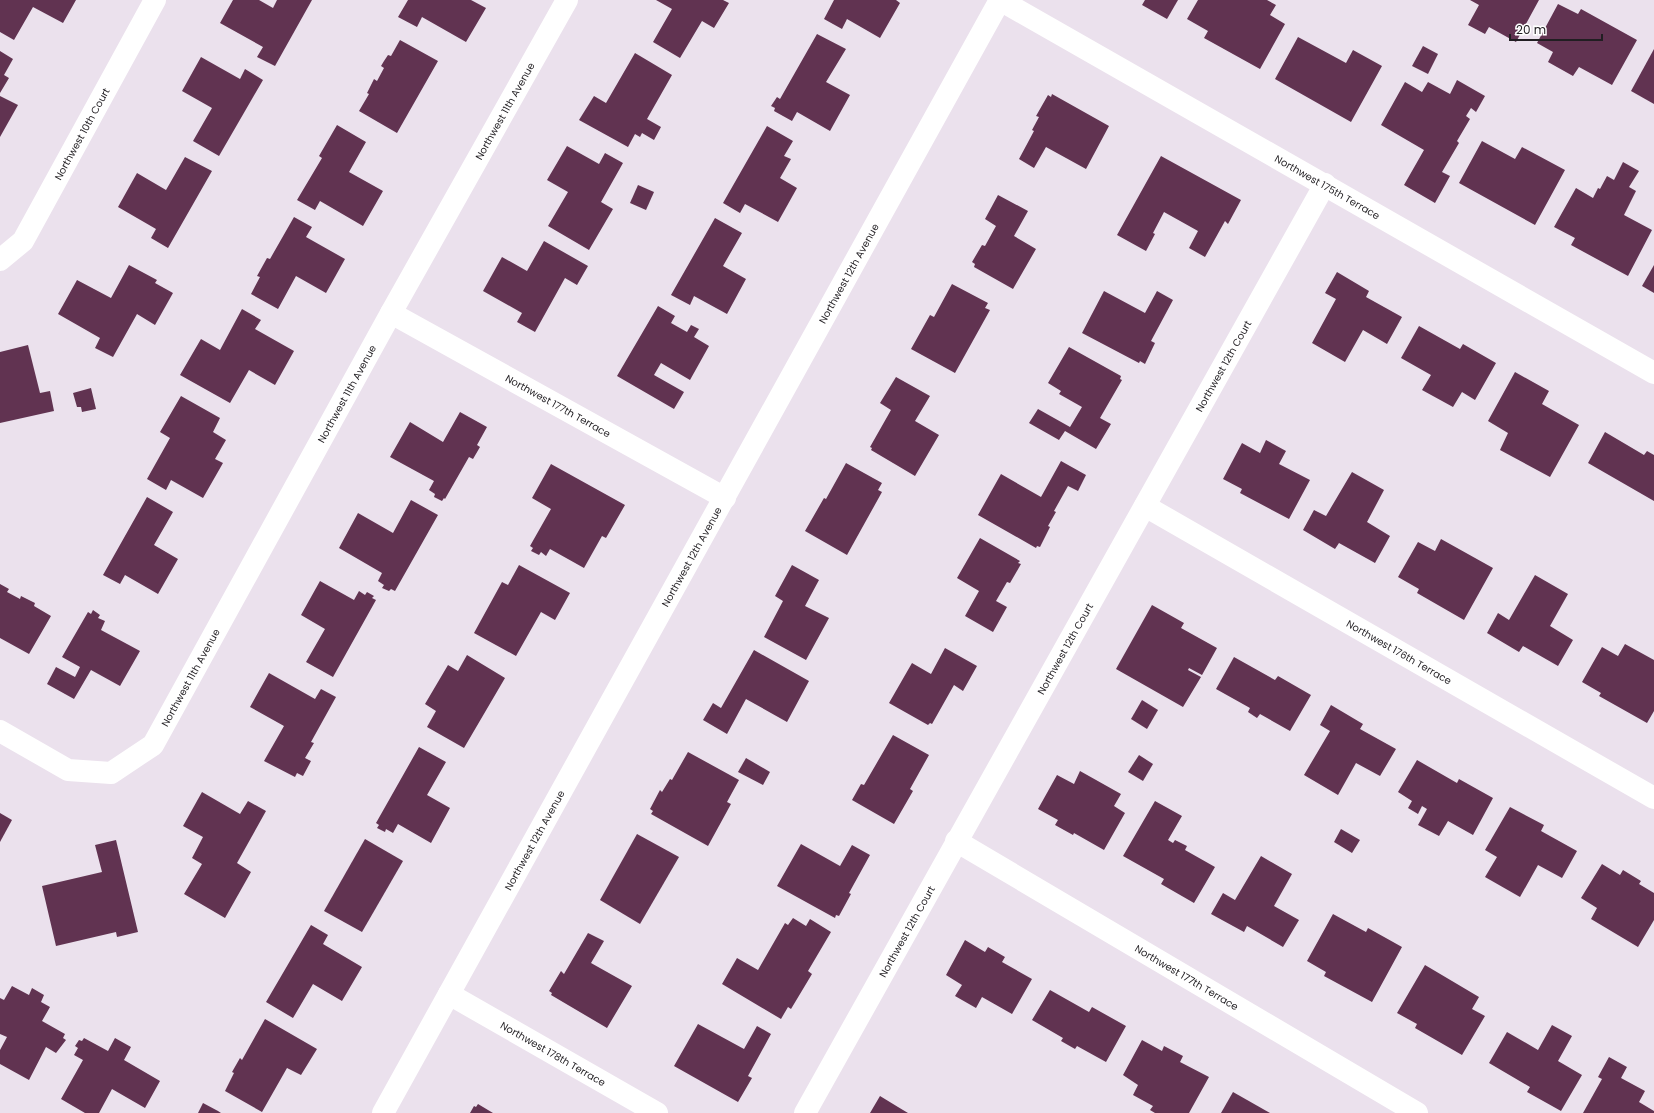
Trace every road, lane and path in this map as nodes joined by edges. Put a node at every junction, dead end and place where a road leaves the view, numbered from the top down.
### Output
1 (155, 0) edge
2 (566, 0) edge
3 (1000, 0) edge
4 (1325, 184) junction
5 (0, 260) edge
6 (391, 313) junction
7 (1654, 374) edge
8 (725, 498) junction
9 (1145, 506) junction
10 (0, 731) edge
11 (1654, 798) edge
12 (956, 841) junction
13 (449, 994) junction
14 (383, 1113) edge
15 (657, 1113) edge
16 (805, 1113) edge
17 (1418, 1113) edge

1 - 5 street, Northwest 10th Court
2 - 6 street, Northwest 11th Avenue
3 - 4 street, Northwest 175th Terrace
3 - 8 street, Northwest 12th Avenue
4 - 7 street, Northwest 175th Terrace
4 - 9 street, Northwest 12th Court
6 - 8 street, Northwest 177th Terrace
6 - 10 street, Northwest 11th Avenue
8 - 13 street, Northwest 12th Avenue
9 - 11 street, Northwest 176th Terrace
9 - 12 street, Northwest 12th Court
12 - 16 street, Northwest 12th Court
12 - 17 street, Northwest 177th Terrace
13 - 14 street, Northwest 12th Avenue
13 - 15 street, Northwest 178th Terrace

